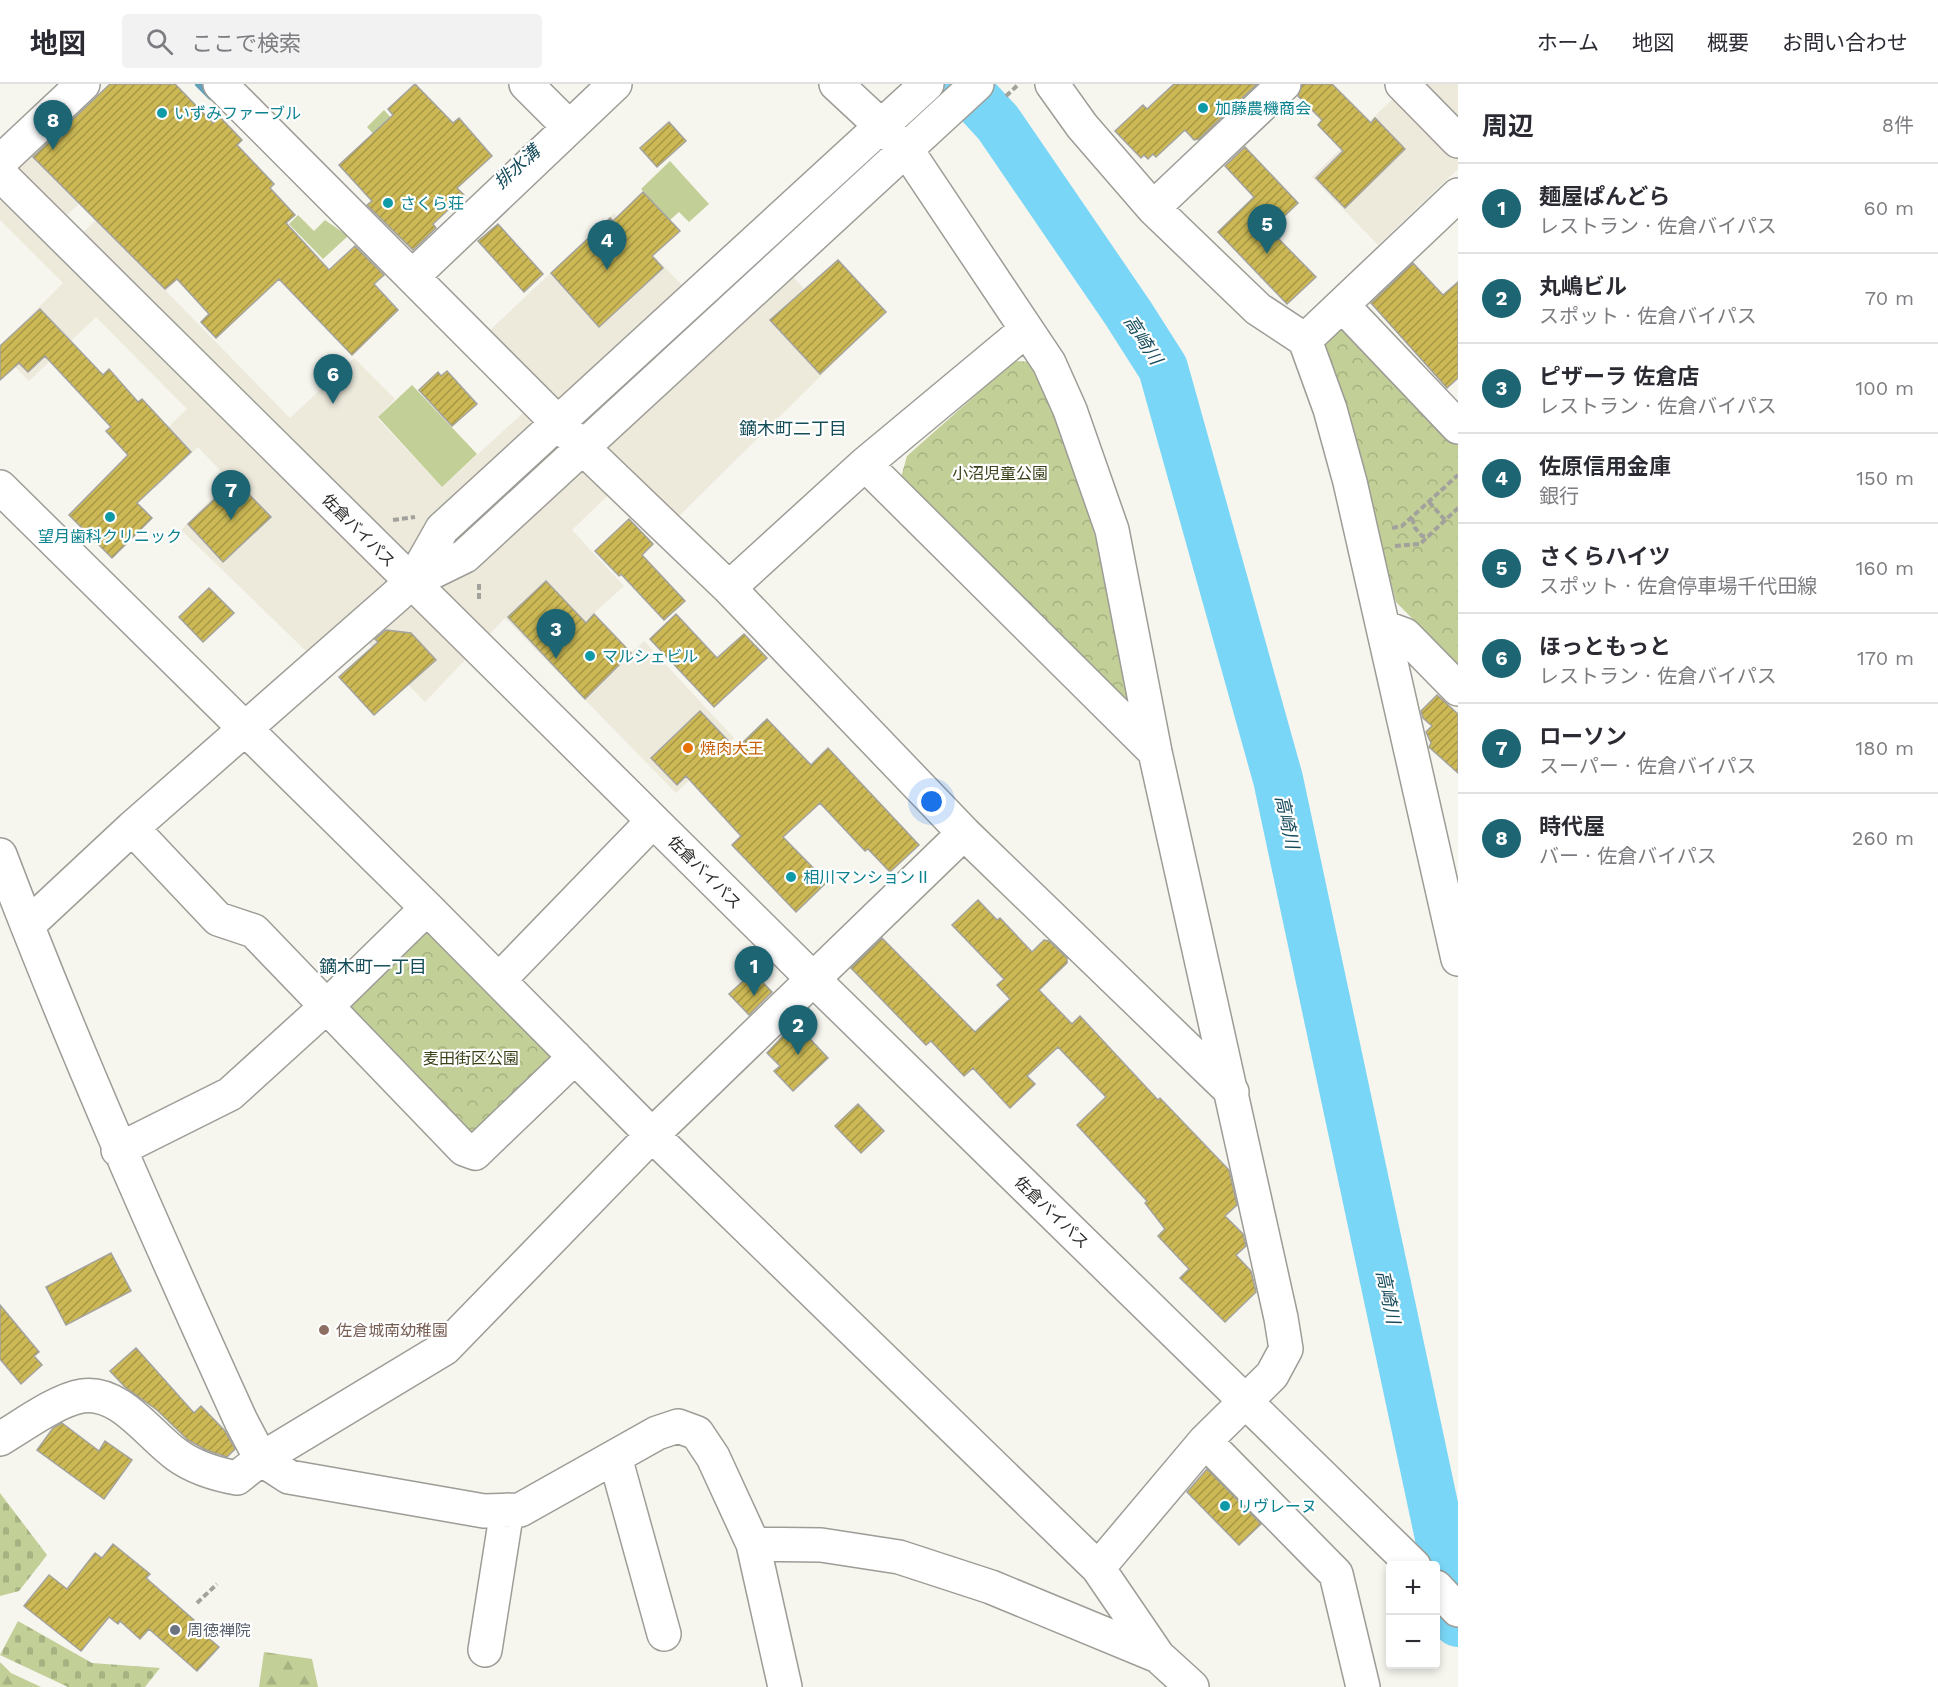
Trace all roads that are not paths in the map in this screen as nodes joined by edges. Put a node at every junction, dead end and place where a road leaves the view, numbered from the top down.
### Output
1 (83, 84) edge
2 (220, 84) edge
3 (526, 84) edge
4 (615, 84) edge
5 (836, 84) edge
6 (927, 84) edge
7 (977, 84) edge
8 (1052, 84) edge
9 (1284, 84) edge
10 (1402, 84) edge
11 (883, 125) junction
12 (568, 126) junction
13 (1458, 141) edge
14 (906, 149) junction
15 (0, 162) edge
16 (0, 174) edge
17 (1458, 195) edge
18 (1153, 208) junction
19 (413, 276) junction
20 (1342, 305) junction
21 (1026, 330) junction
22 (1305, 340) junction
23 (558, 422) junction
24 (1458, 427) edge
25 (582, 447) junction
26 (865, 464) junction
27 (0, 488) edge
28 (412, 582) junction
29 (729, 588) junction
30 (1383, 627) junction
31 (1458, 689) edge
32 (244, 730) junction
33 (1155, 752) junction
34 (653, 821) junction
35 (132, 828) junction
36 (964, 833) junction
37 (4, 876) edge
38 (427, 908) junction
39 (28, 925) junction
40 (1458, 959) edge
41 (499, 980) junction
42 (813, 980) junction
43 (327, 1006) junction
44 (575, 1057) junction
45 (1232, 1092) junction
46 (652, 1135) junction
47 (118, 1150) junction
48 (1245, 1400) junction
49 (0, 1439) edge
50 (1205, 1441) junction
51 (615, 1457) junction
52 (261, 1459) junction
53 (507, 1510) junction
54 (753, 1544) junction
55 (1409, 1561) edge
56 (1098, 1568) junction
57 (1440, 1591) edge
58 (1458, 1610) edge
59 (664, 1634) dead end
60 (485, 1650) dead end
61 (1158, 1656) junction
62 (785, 1687) edge
63 (1192, 1687) edge
64 (1363, 1687) edge

1 - 15 main road
2 - 19 main road
3 - 12 main road
4 - 12 main road
5 - 11 main road
6 - 11 main road
7 - 14 main road
8 - 18 main road
9 - 18 main road
10 - 13 main road
11 - 14 main road
11 - 23 main road
12 - 19 main road
14 - 21 main road
14 - 25 main road
16 - 28 main road, 佐倉バイパス
17 - 20 main road
18 - 22 main road
19 - 23 main road
20 - 22 main road
20 - 24 main road
21 - 26 main road
21 - 33 main road
22 - 30 main road
23 - 25 main road
23 - 28 main road
25 - 28 main road
25 - 29 main road
26 - 29 main road
26 - 33 main road
27 - 32 main road
28 - 32 main road
28 - 34 main road, 佐倉バイパス
29 - 36 main road
30 - 31 main road
30 - 40 main road
32 - 35 main road
32 - 38 main road
33 - 45 main road
34 - 41 main road
34 - 42 main road, 佐倉バイパス
35 - 39 main road
35 - 43 main road
36 - 42 main road
36 - 45 main road
37 - 39 main road
38 - 41 main road
38 - 43 main road
39 - 47 main road
41 - 44 main road
42 - 46 main road
42 - 48 main road, 佐倉バイパス
43 - 44 main road
43 - 47 main road
44 - 46 main road
45 - 48 main road
46 - 52 main road
46 - 56 main road
47 - 52 main road
48 - 50 main road
48 - 55 main road, 佐倉バイパス
49 - 52 main road
50 - 56 main road
50 - 64 main road
51 - 53 main road
51 - 54 main road
51 - 59 main road
52 - 53 main road
53 - 60 main road
54 - 61 main road
54 - 62 main road
56 - 61 main road
57 - 58 main road
61 - 63 main road

